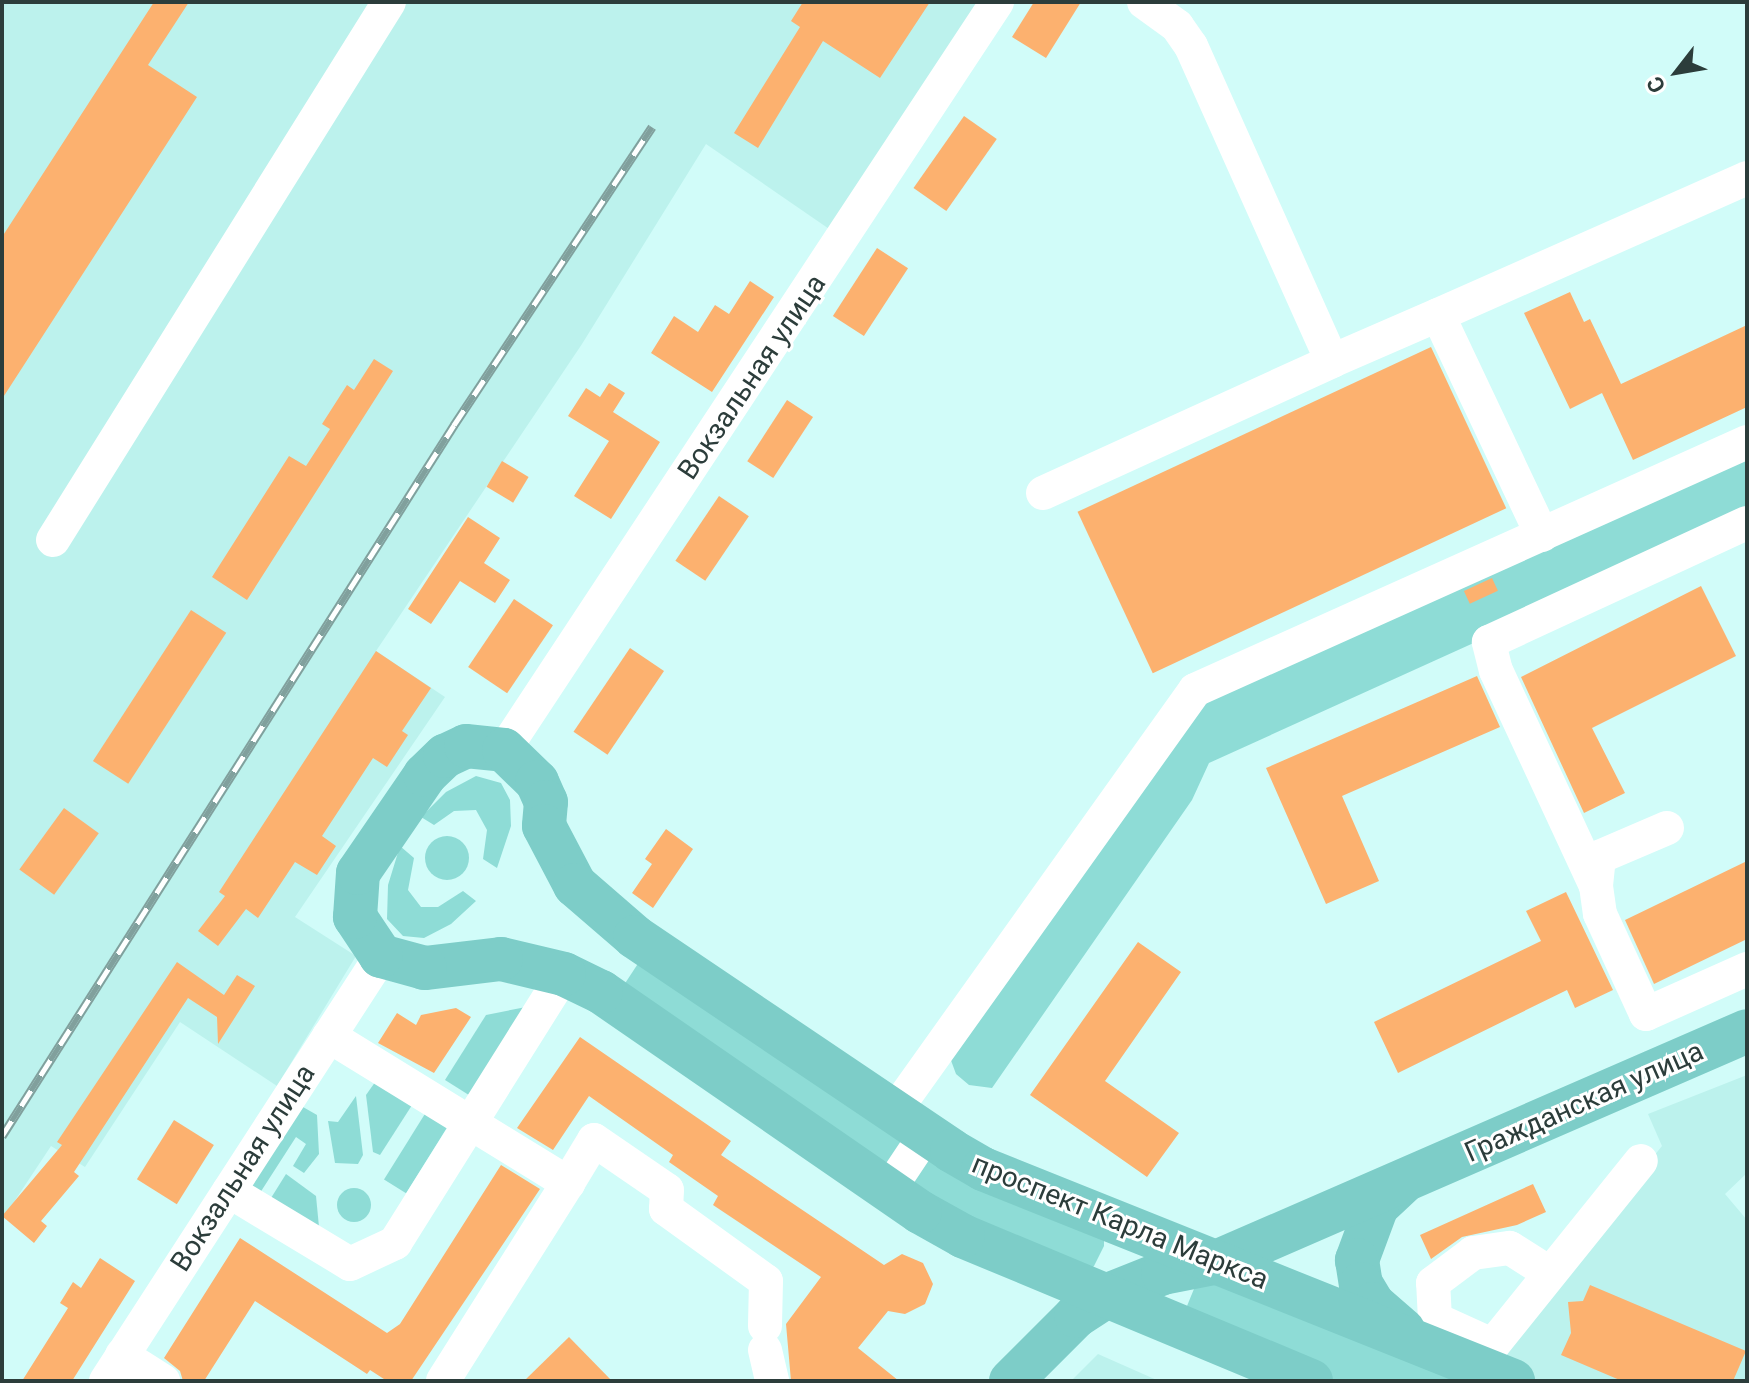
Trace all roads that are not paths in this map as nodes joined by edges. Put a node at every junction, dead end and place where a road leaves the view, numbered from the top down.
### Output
1 (389, 2) edge
2 (997, 2) edge
3 (1144, 2) edge
4 (1747, 178) edge
5 (1438, 315) junction
6 (1332, 361) junction
7 (1747, 442) edge
8 (1043, 493) dead end
9 (1747, 523) edge
10 (1542, 535) junction
11 (53, 540) dead end
12 (504, 750) junction
13 (1667, 828) dead end
14 (1596, 886) junction
15 (381, 956) junction
16 (1747, 969) edge
17 (564, 974) junction
18 (1747, 1031) edge
19 (329, 1036) junction
20 (472, 1123) junction
21 (910, 1123) junction
22 (1641, 1161) dead end
23 (1420, 1171) junction
24 (568, 1183) junction
25 (229, 1191) junction
26 (888, 1191) junction
27 (1214, 1263) junction
28 (1548, 1272) junction
29 (1108, 1295) junction
30 (1418, 1341) junction
31 (767, 1352) edge
32 (1494, 1364) edge
33 (114, 1368) edge
34 (163, 1381) edge
35 (443, 1381) edge
36 (1011, 1381) edge
37 (1311, 1381) edge

1 - 11 street
2 - 12 street, Вокзальная улица
3 - 6 street
4 - 5 street
5 - 6 street
5 - 10 street
6 - 8 street
7 - 10 street
9 - 14 street
10 - 21 street
12 - 15 main road
12 - 21 main road, проспект Карла Маркса
13 - 14 street
14 - 16 street
15 - 17 main road
15 - 19 street, Вокзальная улица
17 - 20 street
17 - 26 main road
18 - 23 main road, Гражданская улица
19 - 20 street
19 - 25 street, Вокзальная улица
20 - 24 street
20 - 25 street
21 - 26 street
21 - 27 main road, проспект Карла Маркса
22 - 28 street
23 - 27 main road, Гражданская улица
23 - 30 main road, Гражданская улица
24 - 31 street
24 - 35 street
25 - 33 street, Вокзальная улица
26 - 29 main road
27 - 29 main road, Гражданская улица
27 - 30 main road, проспект Карла Маркса
28 - 32 street
28 - 32 street
29 - 36 main road, Гражданская улица
29 - 37 main road
30 - 32 main road, проспект Карла Маркса
33 - 34 street

